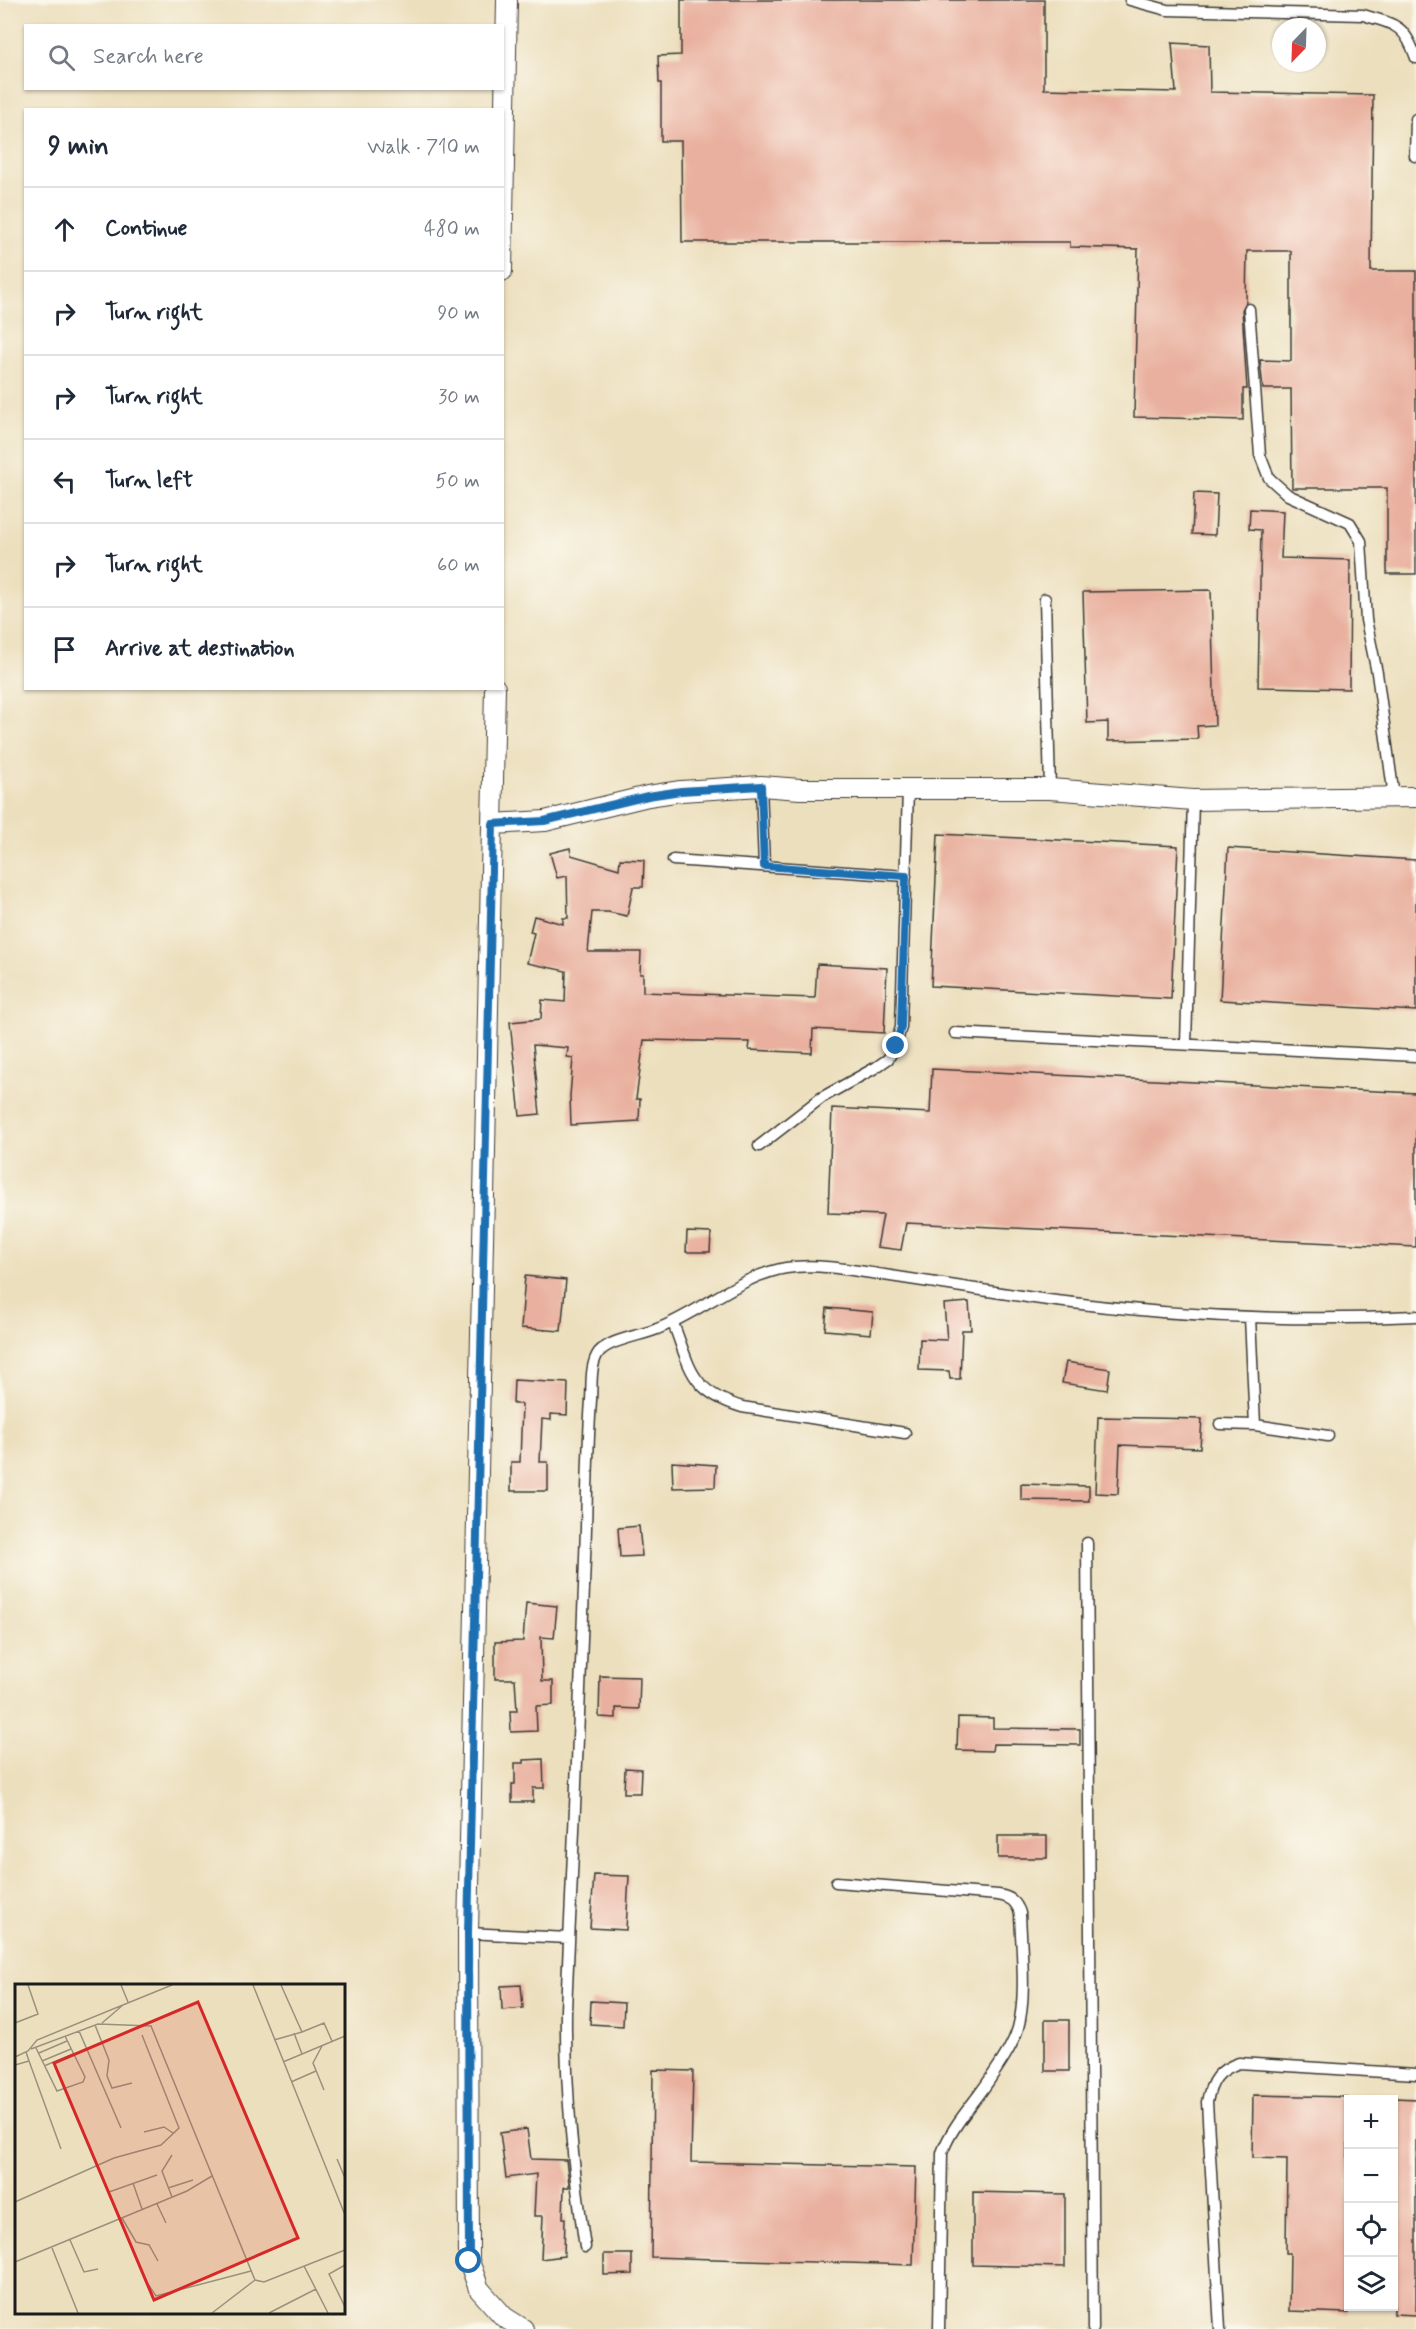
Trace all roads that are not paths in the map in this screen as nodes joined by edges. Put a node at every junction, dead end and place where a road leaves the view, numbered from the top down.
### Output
1 (507, 0) edge
2 (1130, 0) edge
3 (1416, 58) edge
4 (1416, 119) edge
5 (1415, 156) edge
6 (504, 163) edge
7 (1249, 309) dead end
8 (1046, 598) dead end
9 (495, 690) edge
10 (761, 786) junction
11 (908, 789) junction
12 (1050, 789) junction
13 (1394, 797) junction
14 (1416, 797) edge
15 (1193, 800) junction
16 (493, 824) junction
17 (673, 860) dead end
18 (764, 866) junction
19 (906, 876) junction
20 (955, 1033) dead end
21 (1186, 1044) junction
22 (1416, 1056) edge
23 (759, 1146) dead end
24 (1250, 1317) junction
25 (1416, 1317) edge
26 (673, 1323) junction
27 (1220, 1424) dead end
28 (1255, 1425) junction
29 (905, 1433) dead end
30 (1328, 1436) dead end
31 (1087, 1543) dead end
32 (836, 1882) dead end
33 (468, 1933) junction
34 (569, 1938) junction
35 (1416, 2074) edge
36 (585, 2247) dead end
37 (523, 2329) edge
38 (939, 2329) edge
39 (1093, 2329) edge
40 (1220, 2329) edge

1 - 6 street
2 - 3 lane
4 - 5 lane
7 - 13 lane
8 - 12 lane
9 - 16 street
10 - 11 street
10 - 16 street
10 - 18 lane
11 - 12 street
11 - 19 lane
12 - 15 street
13 - 14 street
13 - 15 street
15 - 21 lane
16 - 33 street
17 - 18 lane
18 - 19 lane
19 - 23 lane
20 - 21 lane
21 - 22 lane
24 - 25 lane
24 - 26 lane
24 - 28 lane
26 - 29 lane
26 - 34 lane
27 - 28 lane
28 - 30 lane
31 - 39 lane
32 - 38 lane
33 - 34 lane
33 - 37 street
34 - 36 lane
35 - 40 lane

